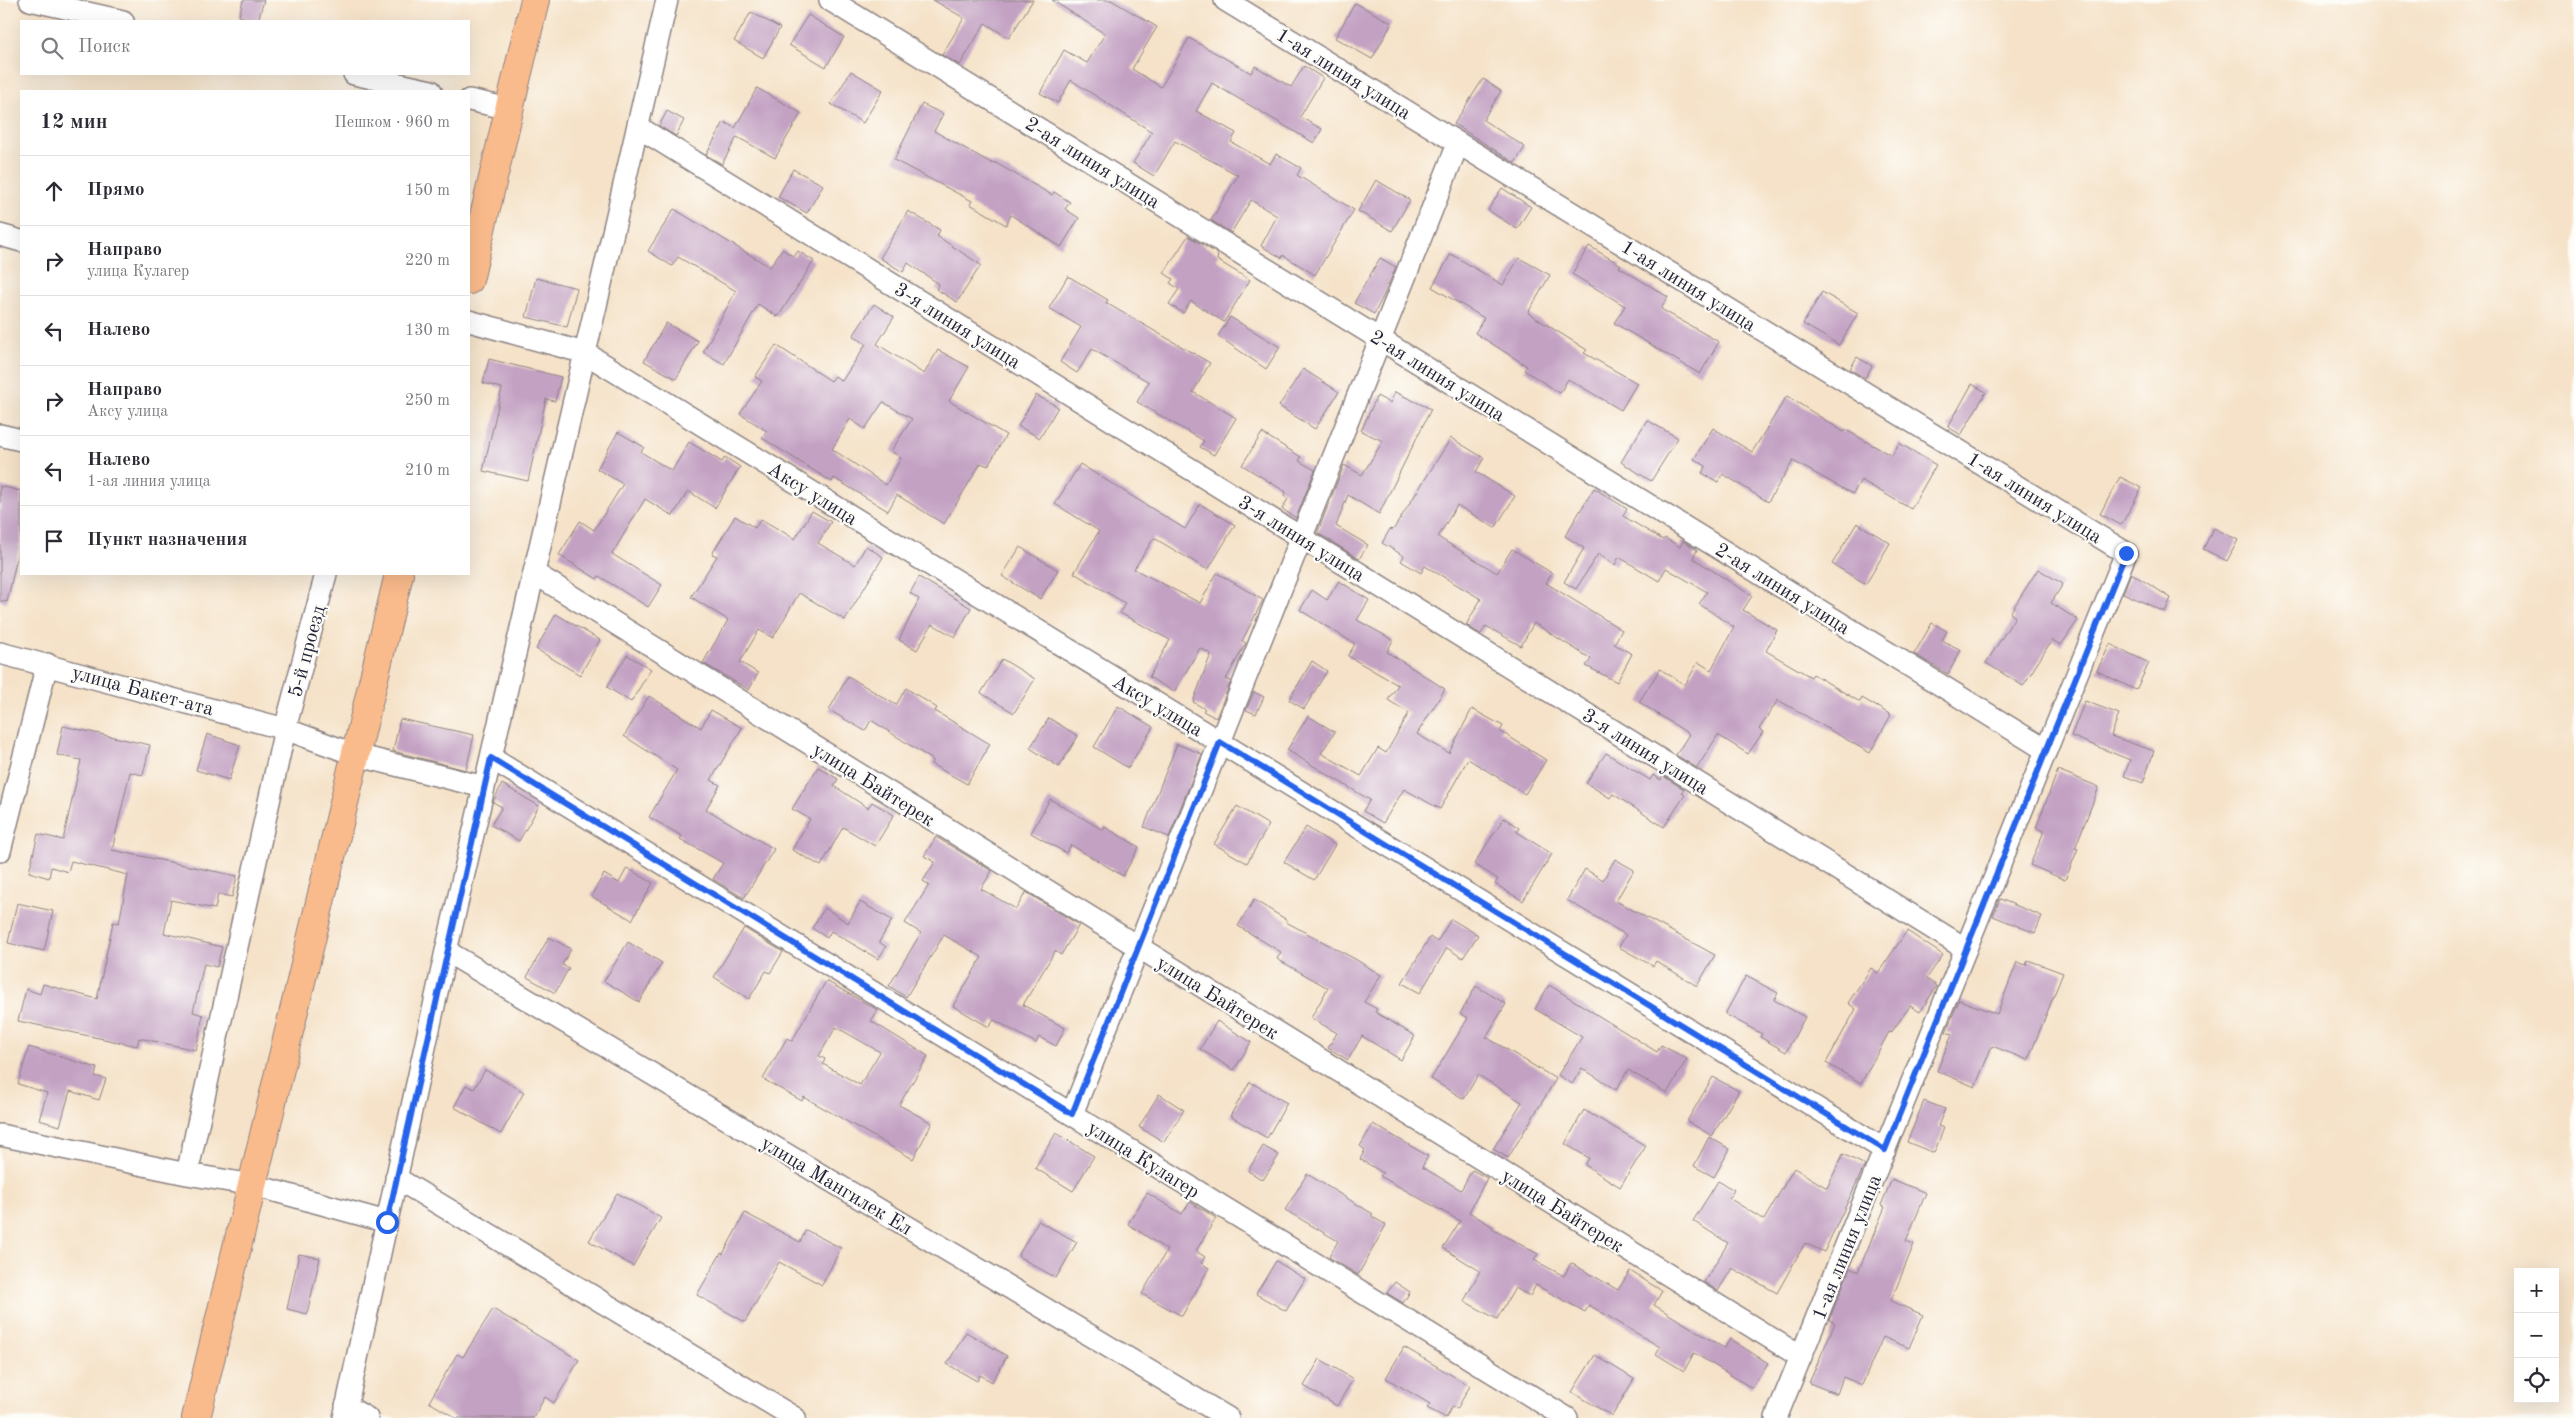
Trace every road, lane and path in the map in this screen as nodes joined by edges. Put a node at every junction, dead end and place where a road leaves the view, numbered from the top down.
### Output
1 (30, 0) edge
2 (536, 0) edge
3 (668, 0) edge
4 (830, 0) edge
5 (1225, 0) edge
6 (119, 20) edge
7 (359, 75) edge
8 (426, 90) edge
9 (470, 100) edge
10 (510, 109) junction
11 (638, 127) junction
12 (1458, 144) junction
13 (0, 235) edge
14 (20, 240) edge
15 (470, 276) edge
16 (470, 321) edge
17 (1380, 340) junction
18 (585, 353) junction
19 (0, 435) edge
20 (20, 440) edge
21 (1302, 538) junction
22 (534, 573) junction
23 (326, 575) edge
24 (399, 575) edge
25 (0, 654) edge
26 (47, 664) junction
27 (285, 729) junction
28 (1220, 742) junction
29 (2046, 750) junction
30 (356, 755) junction
31 (491, 758) junction
32 (484, 787) junction
33 (1, 843) edge
34 (1139, 948) junction
35 (1966, 949) junction
36 (446, 952) junction
37 (1072, 1114) junction
38 (0, 1134) edge
39 (1885, 1150) junction
40 (187, 1174) junction
41 (396, 1178) junction
42 (253, 1185) junction
43 (387, 1222) junction
44 (1801, 1357) junction
45 (345, 1412) edge
46 (196, 1418) edge
47 (366, 1418) edge
48 (794, 1418) edge
49 (1228, 1418) edge
50 (1567, 1418) edge
51 (1776, 1418) edge

1 - 6 street
2 - 10 main road
3 - 11 street
4 - 17 street, 2-ая линия улица
5 - 12 street, 1-ая линия улица
7 - 8 street
9 - 10 street
10 - 15 main road
11 - 18 street
11 - 21 street, 3-я линия улица
12 - 17 street
12 - 29 street, 1-ая линия улица
13 - 14 street
16 - 18 street, Аксу улица
17 - 21 street
17 - 29 street, 2-ая линия улица
18 - 22 street
18 - 28 street, Аксу улица
19 - 20 street
21 - 28 street
21 - 35 street, 3-я линия улица
22 - 31 street
22 - 34 street, улица Байтерек
23 - 27 street, 5-й проезд
24 - 30 main road
25 - 26 street, улица Бакет-ата
26 - 27 street, улица Бакет-ата
26 - 33 street
27 - 30 street, улица Бакет-ата
27 - 40 street, 5-й проезд
28 - 34 street
28 - 39 street, Аксу улица
29 - 35 street, 1-ая линия улица
30 - 32 street, улица Бакет-ата
30 - 42 main road
31 - 32 street
31 - 37 street, улица Кулагер
32 - 36 street
34 - 37 street
34 - 44 street, улица Байтерек
35 - 39 street, 1-ая линия улица
36 - 41 street
36 - 49 street, улица Мангилек Ел
37 - 50 street, улица Кулагер
38 - 40 street
39 - 44 street, 1-ая линия улица
40 - 42 street
41 - 43 street
41 - 48 street
42 - 43 street
42 - 46 main road
43 - 45 street
44 - 51 street, 1-ая линия улица
45 - 47 street

